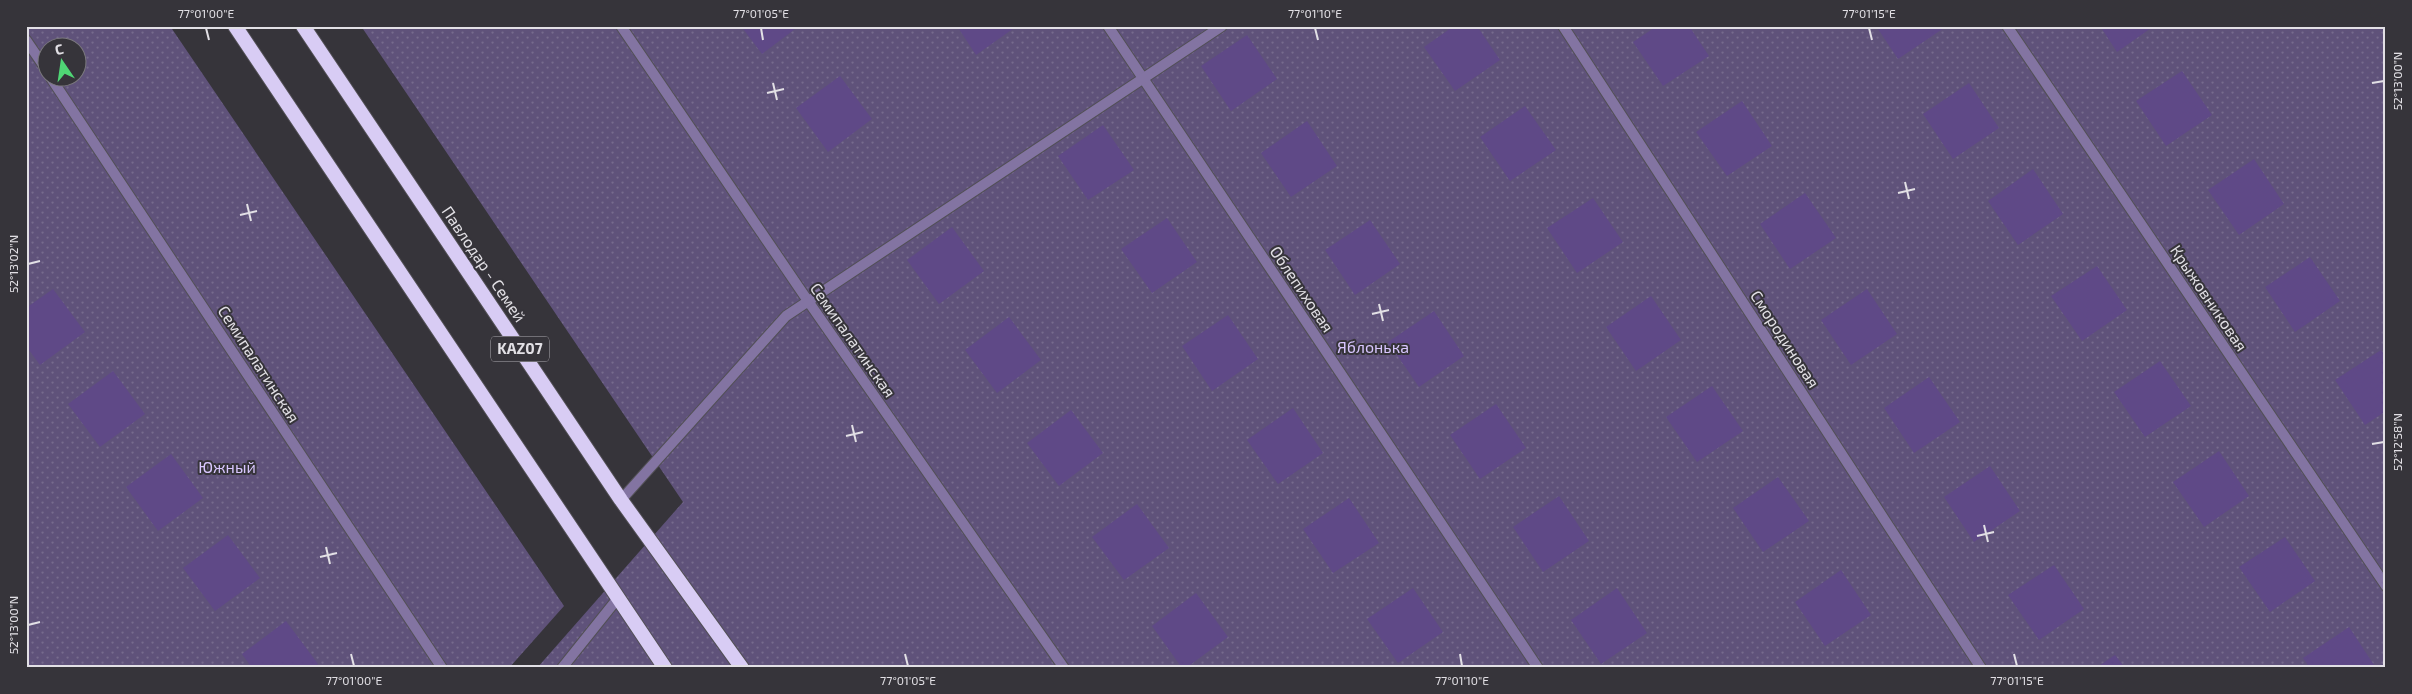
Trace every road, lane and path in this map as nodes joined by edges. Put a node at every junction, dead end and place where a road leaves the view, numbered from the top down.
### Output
1 (235, 26) edge
2 (303, 26) edge
3 (621, 26) edge
4 (1108, 26) edge
5 (1222, 26) edge
6 (1563, 26) edge
7 (2007, 26) edge
8 (26, 40) edge
9 (38, 57) edge
10 (1143, 79) junction
11 (58, 88) edge
12 (808, 302) junction
13 (621, 500) junction
14 (2386, 586) edge
15 (618, 598) junction
16 (442, 668) edge
17 (562, 668) edge
18 (664, 668) edge
19 (742, 668) edge
20 (1064, 668) edge
21 (1538, 668) edge
22 (1982, 668) edge

1 - 15 highway
2 - 13 highway, Павлодар - Семей / KAZ07
3 - 12 street, Семипалатинская
4 - 10 street, Облепиховая
5 - 10 street
6 - 22 street, Смородиновая
7 - 14 street, Крыжовниковая
8 - 9 street
10 - 12 street
10 - 21 street, Облепиховая
11 - 16 street, Семипалатинская
12 - 13 street
12 - 20 street, Семипалатинская
13 - 19 highway, Павлодар - Семей / KAZ07
15 - 17 street
15 - 18 highway

